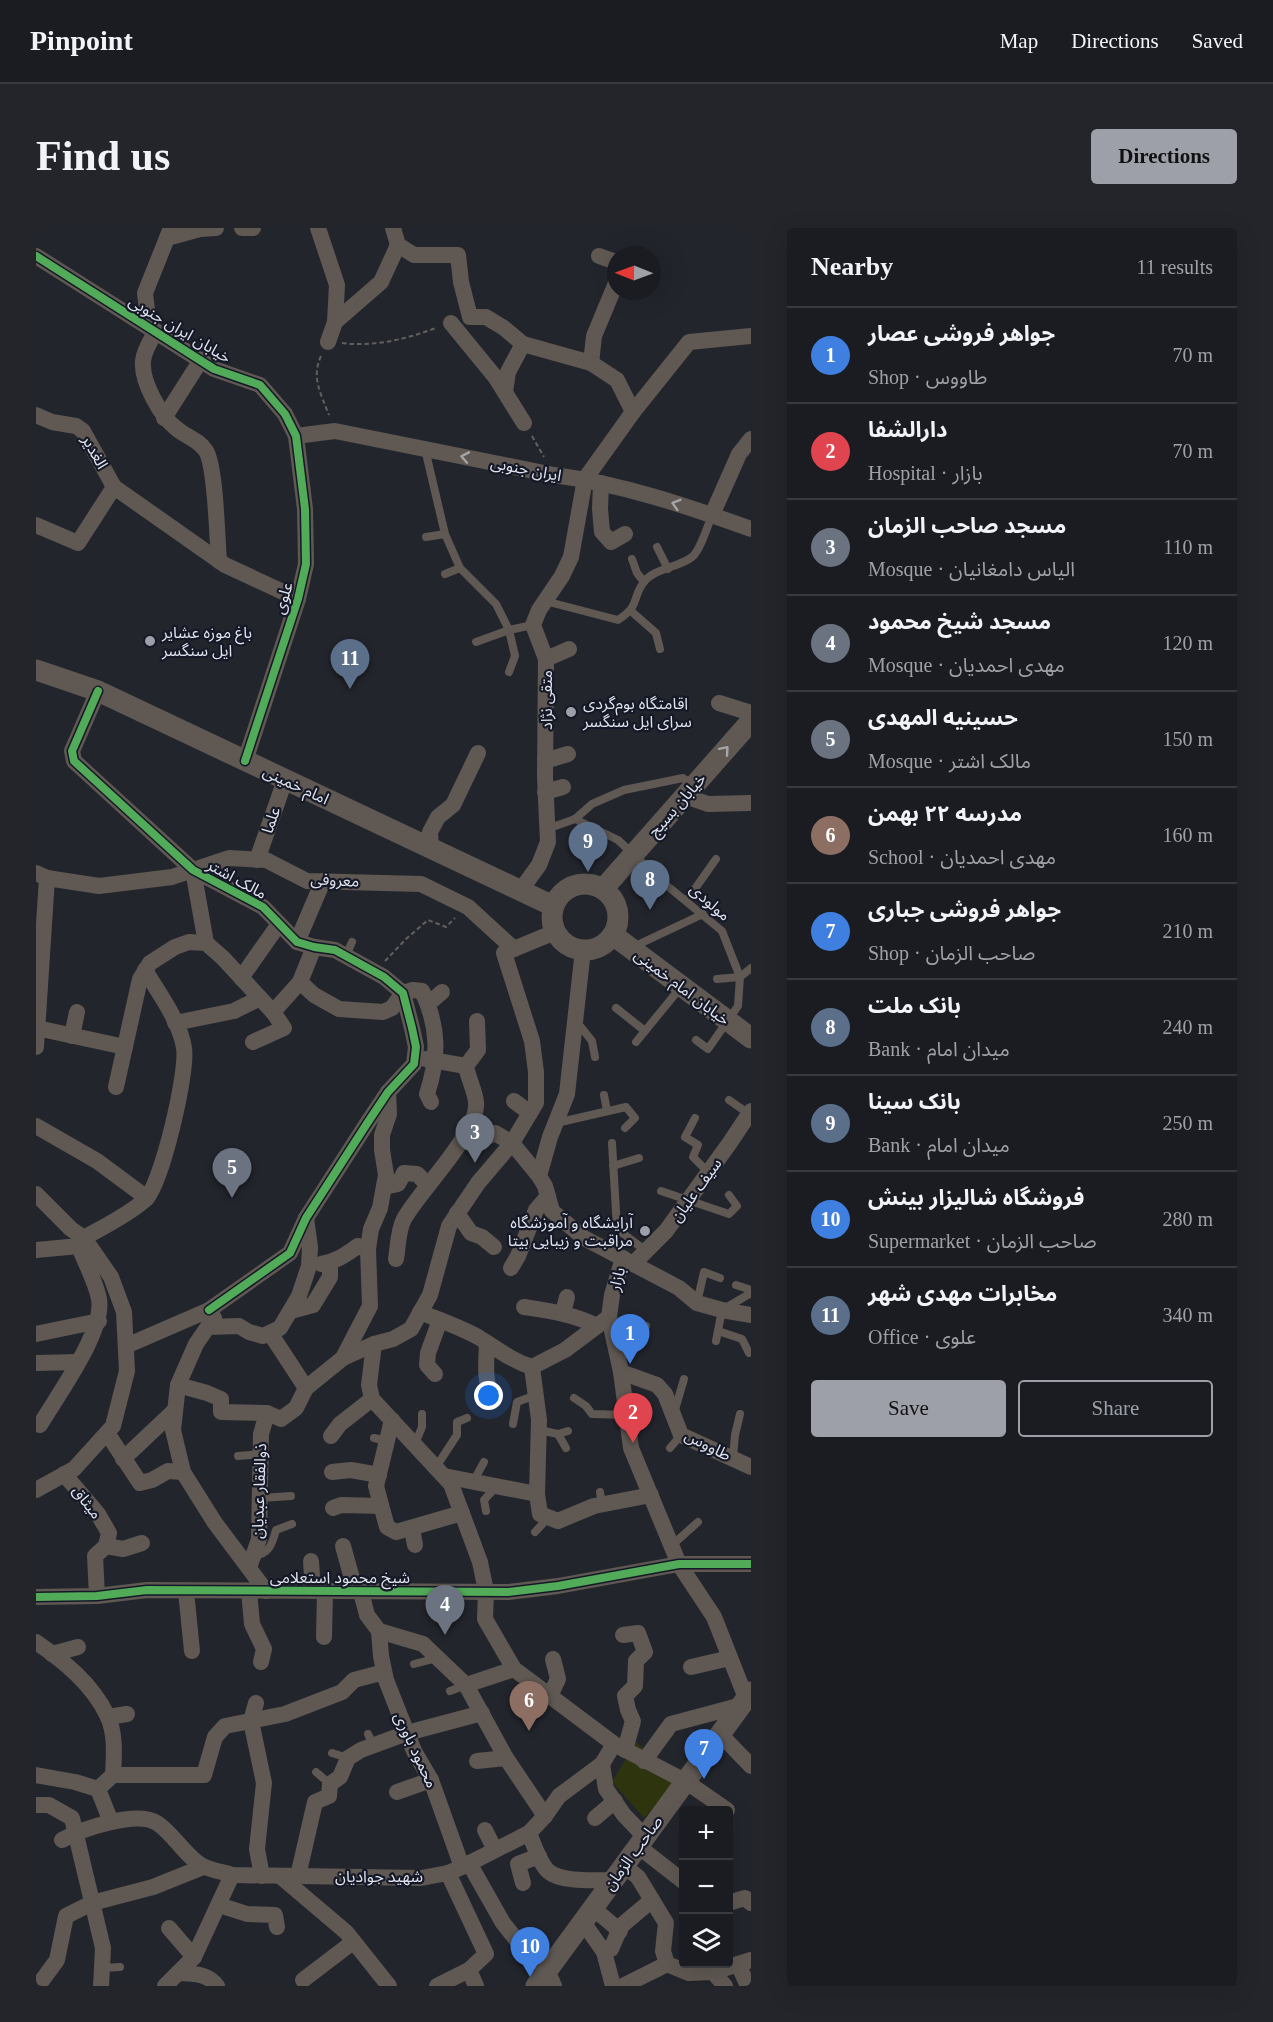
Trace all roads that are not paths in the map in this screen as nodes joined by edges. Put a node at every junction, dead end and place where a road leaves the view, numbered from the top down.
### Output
1 (216, 228) edge
2 (242, 228) edge
3 (253, 228) edge
4 (318, 228) edge
5 (393, 228) edge
6 (169, 233) edge
7 (398, 245) junction
8 (36, 256) edge
9 (599, 256) dead end
10 (607, 259) edge
11 (609, 300) edge
12 (335, 322) junction
13 (451, 322) road end
14 (153, 329) junction
15 (751, 336) edge
16 (328, 342) road end
17 (523, 344) junction
18 (201, 360) junction
19 (591, 363) junction
20 (505, 392) junction
21 (633, 412) junction
22 (36, 415) edge
23 (164, 418) junction
24 (524, 423) road end
25 (296, 436) junction
26 (751, 439) edge
27 (425, 449) junction
28 (593, 481) junction
29 (114, 487) junction
30 (712, 515) junction
31 (36, 525) edge
32 (751, 530) edge
33 (445, 534) junction
34 (625, 534) dead end
35 (426, 537) dead end
36 (657, 547) dead end
37 (632, 559) dead end
38 (219, 561) junction
39 (460, 568) junction
40 (668, 569) junction
41 (444, 574) dead end
42 (644, 582) junction
43 (298, 599) junction
44 (544, 601) junction
45 (632, 611) junction
46 (533, 625) junction
47 (509, 630) junction
48 (476, 642) dead end
49 (569, 649) dead end
50 (660, 649) dead end
51 (546, 659) junction
52 (36, 670) edge
53 (509, 672) dead end
54 (98, 691) junction
55 (718, 703) dead end
56 (751, 713) edge
57 (751, 721) edge
58 (478, 753) dead end
59 (568, 754) dead end
60 (245, 761) junction
61 (545, 761) junction
62 (285, 780) junction
63 (563, 787) dead end
64 (690, 791) junction
65 (545, 792) junction
66 (751, 803) edge
67 (575, 819) junction
68 (547, 829) junction
69 (431, 849) junction
70 (633, 855) junction
71 (716, 859) dead end
72 (257, 860) junction
73 (193, 870) junction
74 (41, 875) edge
75 (323, 881) junction
76 (603, 889) junction
77 (520, 891) junction
78 (687, 900) junction
79 (553, 906) junction
80 (703, 914) junction
81 (279, 924) junction
82 (555, 932) junction
83 (613, 935) junction
84 (297, 942) junction
85 (206, 943) junction
86 (314, 947) junction
87 (630, 948) junction
88 (509, 950) junction
89 (583, 950) junction
90 (751, 968) edge
91 (145, 970) junction
92 (740, 977) junction
93 (242, 978) junction
94 (717, 980) dead end
95 (300, 982) junction
96 (682, 987) junction
97 (442, 992) dead end
98 (403, 993) junction
99 (260, 998) junction
100 (428, 1004) junction
101 (616, 1008) dead end
102 (77, 1012) dead end
103 (273, 1012) junction
104 (574, 1020) junction
105 (477, 1021) dead end
106 (729, 1022) junction
107 (175, 1023) junction
108 (37, 1028) edge
109 (645, 1031) junction
110 (72, 1036) junction
111 (751, 1038) edge
112 (696, 1040) dead end
113 (253, 1042) dead end
114 (636, 1042) dead end
115 (36, 1047) edge
116 (126, 1047) junction
117 (415, 1057) junction
118 (595, 1057) dead end
119 (436, 1061) junction
120 (466, 1066) junction
121 (116, 1087) dead end
122 (388, 1092) junction
123 (604, 1095) dead end
124 (729, 1100) dead end
125 (514, 1101) dead end
126 (431, 1102) dead end
127 (607, 1111) junction
128 (750, 1112) edge
129 (530, 1113) junction
130 (695, 1118) dead end
131 (556, 1123) junction
132 (36, 1126) edge
133 (625, 1128) dead end
134 (463, 1137) junction
135 (512, 1143) junction
136 (612, 1143) dead end
137 (382, 1150) junction
138 (639, 1158) dead end
139 (371, 1163) dead end
140 (613, 1166) junction
141 (709, 1173) junction
142 (539, 1176) junction
143 (427, 1184) junction
144 (384, 1187) junction
145 (661, 1191) dead end
146 (36, 1194) edge
147 (729, 1195) dead end
148 (548, 1196) junction
149 (147, 1198) junction
150 (690, 1199) junction
151 (457, 1213) junction
152 (306, 1218) junction
153 (81, 1242) junction
154 (494, 1247) dead end
155 (36, 1250) edge
156 (368, 1250) junction
157 (646, 1251) junction
158 (396, 1260) dead end
159 (628, 1261) junction
160 (330, 1263) junction
161 (309, 1266) junction
162 (511, 1268) dead end
163 (720, 1278) dead end
164 (736, 1285) dead end
165 (751, 1291) edge
166 (697, 1303) junction
167 (524, 1307) dead end
168 (209, 1310) junction
169 (722, 1310) junction
170 (291, 1311) junction
171 (420, 1312) junction
172 (751, 1315) edge
173 (440, 1320) junction
174 (99, 1321) junction
175 (606, 1324) junction
176 (646, 1326) dead end
177 (208, 1327) junction
178 (718, 1330) junction
179 (36, 1333) edge
180 (270, 1333) junction
181 (36, 1339) edge
182 (716, 1341) dead end
183 (487, 1343) junction
184 (374, 1344) junction
185 (126, 1346) junction
186 (749, 1353) dead end
187 (343, 1358) junction
188 (78, 1362) junction
189 (36, 1363) edge
190 (532, 1368) junction
191 (621, 1372) junction
192 (435, 1374) dead end
193 (684, 1378) dead end
194 (178, 1385) junction
195 (306, 1388) junction
196 (536, 1395) junction
197 (574, 1398) dead end
198 (372, 1399) junction
199 (493, 1401) dead end
200 (175, 1410) junction
201 (267, 1413) junction
202 (422, 1414) dead end
203 (674, 1414) junction
204 (740, 1414) dead end
205 (627, 1415) junction
206 (467, 1418) dead end
207 (392, 1420) junction
208 (513, 1424) dead end
209 (40, 1425) dead end
210 (538, 1430) junction
211 (568, 1431) dead end
212 (107, 1433) junction
213 (558, 1434) junction
214 (681, 1435) junction
215 (331, 1436) dead end
216 (415, 1444) junction
217 (566, 1448) dead end
218 (670, 1448) dead end
219 (261, 1454) junction
220 (238, 1456) dead end
221 (733, 1458) junction
222 (123, 1459) junction
223 (484, 1462) dead end
224 (751, 1466) edge
225 (440, 1471) junction
226 (183, 1472) junction
227 (332, 1472) dead end
228 (64, 1474) junction
229 (379, 1475) junction
230 (473, 1482) junction
231 (496, 1487) junction
232 (36, 1490) edge
233 (537, 1494) junction
234 (651, 1495) junction
235 (291, 1496) dead end
236 (260, 1498) junction
237 (381, 1506) junction
238 (333, 1508) dead end
239 (486, 1511) dead end
240 (462, 1513) junction
241 (548, 1518) junction
242 (698, 1522) dead end
243 (292, 1524) dead end
244 (535, 1532) dead end
245 (142, 1543) dead end
246 (106, 1546) junction
247 (343, 1546) dead end
248 (671, 1546) junction
249 (311, 1561) dead end
250 (251, 1562) junction
251 (679, 1564) junction
252 (751, 1564) edge
253 (186, 1591) junction
254 (258, 1591) junction
255 (319, 1591) junction
256 (486, 1591) junction
257 (361, 1592) junction
258 (98, 1596) junction
259 (36, 1597) edge
260 (379, 1631) junction
261 (623, 1635) dead end
262 (324, 1637) dead end
263 (36, 1642) edge
264 (78, 1647) dead end
265 (192, 1651) dead end
266 (52, 1654) junction
267 (437, 1658) junction
268 (730, 1658) junction
269 (554, 1659) dead end
270 (261, 1662) dead end
271 (414, 1664) dead end
272 (691, 1668) dead end
273 (514, 1669) junction
274 (384, 1672) junction
275 (458, 1688) junction
276 (550, 1696) junction
277 (746, 1698) edge
278 (256, 1703) dead end
279 (482, 1713) junction
280 (127, 1714) dead end
281 (108, 1717) junction
282 (251, 1721) junction
283 (406, 1734) junction
284 (720, 1734) junction
285 (620, 1747) junction
286 (332, 1753) dead end
287 (747, 1756) edge
288 (348, 1758) junction
289 (506, 1758) junction
290 (477, 1761) dead end
291 (644, 1761) junction
292 (602, 1764) junction
293 (316, 1772) dead end
294 (36, 1775) edge
295 (113, 1775) junction
296 (431, 1780) junction
297 (686, 1781) junction
298 (330, 1784) junction
299 (98, 1789) junction
300 (397, 1792) dead end
301 (615, 1801) junction
302 (36, 1805) edge
303 (721, 1806) edge
304 (545, 1816) junction
305 (596, 1818) dead end
306 (111, 1822) junction
307 (485, 1830) dead end
308 (529, 1833) junction
309 (69, 1836) junction
310 (641, 1842) junction
311 (495, 1850) junction
312 (539, 1856) junction
313 (203, 1867) junction
314 (460, 1868) junction
315 (619, 1873) junction
316 (232, 1875) junction
317 (262, 1876) junction
318 (280, 1876) junction
319 (298, 1876) junction
320 (679, 1877) edge
321 (523, 1883) dead end
322 (652, 1899) junction
323 (733, 1902) edge
324 (92, 1903) junction
325 (751, 1903) edge
326 (219, 1905) junction
327 (588, 1915) junction
328 (277, 1927) dead end
329 (169, 1928) dead end
330 (620, 1931) junction
331 (353, 1942) junction
332 (604, 1952) junction
333 (194, 1957) junction
334 (665, 1958) junction
335 (745, 1962) edge
336 (120, 1967) dead end
337 (103, 1968) junction
338 (469, 1970) junction
339 (713, 1972) junction
340 (178, 1973) junction
341 (303, 1980) dead end
342 (546, 1981) edge
343 (39, 1986) edge
344 (101, 1986) edge
345 (165, 1986) edge
346 (217, 1986) edge
347 (389, 1986) edge
348 (437, 1986) edge
349 (477, 1986) edge
350 (613, 1986) edge
351 (623, 1986) edge
352 (725, 1986) edge
353 (748, 1986) edge

1 - 6 street
2 - 3 street
4 - 12 street
5 - 7 street
6 - 14 street
7 - 12 street
7 - 17 street
8 - 14 street, خیابان ایران جنوبی
9 - 10 street
11 - 19 street
12 - 16 street
13 - 20 street
14 - 18 street, خیابان ایران جنوبی
14 - 23 street
15 - 21 street
17 - 19 street
17 - 20 street
18 - 23 street
18 - 25 street, خیابان ایران جنوبی
19 - 21 street
20 - 24 street
21 - 28 street
22 - 29 street, الغدیر
23 - 38 street
25 - 27 street, ایران جنوبی
25 - 43 street, علوی
26 - 30 street
28 -> 27 street, ایران جنوبی
27 - 33 lane
30 -> 28 street, ایران جنوبی
28 - 34 street
28 - 44 street
29 - 31 street
29 - 38 street
30 - 32 street, ایران جنوبی
30 - 40 lane
33 - 35 lane
33 - 39 lane
36 - 40 lane
37 - 42 lane
38 - 43 street
39 - 41 lane
39 - 47 lane
40 - 42 lane
42 - 45 lane
43 - 60 street, علوی
44 - 45 lane
44 - 46 street
45 - 50 lane
46 - 47 lane
46 - 51 street, متقی نژاد
47 - 48 lane
47 - 53 lane
49 - 51 street
51 - 61 street, متقی نژاد
52 - 54 street, امام خمینی
54 - 60 street, امام خمینی
54 - 73 street, مالک اشتر
55 - 56 street
64 -> 57 street, خیابان بسیج
58 - 69 street
59 - 61 street
60 - 62 street, امام خمینی
61 - 65 street, متقی نژاد
62 - 69 street, امام خمینی
62 - 72 street, علما
63 - 65 street
64 - 66 street
64 - 67 lane
64 - 70 street, خیابان بسیج
65 - 68 street, متقی نژاد
67 - 68 lane
67 - 70 lane, مولودی
68 - 77 street, متقی نژاد
69 - 77 street, امام خمینی
70 - 76 street, خیابان بسیج
70 - 78 lane, مولودی
71 - 78 lane
72 - 73 street, معروفی
72 - 75 street, معروفی
73 - 74 street, معروفی
73 - 81 street, مالک اشتر
73 - 85 street
74 - 108 street
75 - 84 street
75 - 88 street, معروفی
76 - 79 street
76 - 83 street
77 - 79 street, امام خمینی
78 - 80 lane, مولودی
79 - 82 street
80 - 87 lane
80 - 92 lane, مولودی
81 - 84 street, مالک اشتر
81 - 93 street
82 - 88 street
82 - 89 street
83 - 87 street, خیابان امام خمینی
83 - 89 street
84 - 86 street, مالک اشتر
85 - 91 street
85 - 93 street
86 - 95 street
86 - 98 street, مالک اشتر
87 - 96 street, خیابان امام خمینی
88 - 129 street
89 - 104 street
90 - 92 lane
91 - 107 street
91 - 116 street
92 - 94 lane
92 - 106 lane, مولودی
93 - 99 street
95 - 98 street
95 - 103 street
96 - 106 street, خیابان امام خمینی
96 - 109 lane
97 - 100 street
98 - 100 street, مالک اشتر
98 - 117 street
99 - 103 street
99 - 107 street
100 - 119 street
101 - 109 lane
102 - 110 street
103 - 113 street
104 - 118 lane
104 - 131 street
105 - 120 street
106 - 111 street, خیابان امام خمینی
106 - 112 lane, مولودی
107 - 149 street
108 - 110 street
108 - 115 street
109 - 114 lane
110 - 116 street
116 - 121 street
117 - 119 street
117 - 122 street
119 - 120 street
119 - 126 street
120 - 134 street
122 - 137 street
122 - 152 street
123 - 127 lane
124 - 128 lane
125 - 129 street
127 - 131 lane
127 - 133 lane
128 - 141 street, سیف علیان
129 - 135 street
130 - 141 lane
131 - 142 street
132 - 149 street
134 - 135 street
134 - 143 street
135 - 142 street, بازار
135 - 151 street
136 - 140 lane
137 - 139 street
137 - 144 street
138 - 140 lane
140 - 157 lane
141 - 150 street, سیف علیان
142 - 148 street, بازار
143 - 144 street
143 - 158 street
144 - 156 street
145 - 150 lane
146 - 153 street
147 - 150 lane
148 - 159 street, بازار
148 - 162 street
149 - 153 street
150 - 157 street, سیف علیان
151 - 154 street
151 - 171 street
152 - 161 street
152 - 168 street
153 - 155 street
153 - 174 street
153 - 185 street
156 - 160 street
156 - 187 street
157 - 159 street, سیف علیان
159 - 166 street
159 - 175 street, بازار
160 - 161 street
160 - 170 street
161 - 170 street
163 - 166 lane
164 - 165 lane
165 - 169 lane
166 - 169 street
167 - 175 street
168 - 177 street
168 - 185 street
169 - 172 street
169 - 178 lane
170 - 180 street
171 - 173 street
171 - 184 street
173 - 183 street
173 - 192 street
174 - 179 street
174 - 188 street
175 - 176 lane
175 - 190 street
175 - 191 street, بازار
177 - 180 street
177 - 194 street
178 - 182 lane
178 - 186 lane
179 - 181 street
180 - 195 street
183 - 190 street
183 - 199 street
184 - 187 street
184 - 198 street
185 - 212 street
187 - 195 street
188 - 189 street
188 - 209 street
190 - 196 street
191 - 203 street, طاووس
191 - 205 street, بازار
193 - 203 lane
194 - 200 street
194 - 201 street
195 - 201 street
196 - 208 lane
196 - 210 street
197 - 205 lane
198 - 207 street
198 - 215 street
200 - 222 street
200 - 226 street
201 - 219 street, ذوالفقار عبدیان
202 - 216 lane
203 - 214 street, طاووس
204 - 221 lane
205 - 234 street, بازار
206 - 225 lane
207 - 216 street
207 - 229 street
210 - 213 lane
210 - 233 street
211 - 213 lane
212 - 222 street
212 - 228 street
213 - 217 lane
214 - 218 lane
214 - 221 street, طاووس
216 - 225 street
219 - 220 lane
219 - 236 street, ذوالفقار عبدیان
221 - 224 street, طاووس
222 - 226 street
223 - 230 lane
225 - 230 street
225 - 240 street
226 - 250 street
227 - 229 street
228 - 232 street
228 - 246 street, میثاق
229 - 237 street
230 - 231 street
231 - 233 street
231 - 239 lane
233 - 241 street
234 - 241 street
234 - 248 street, بازار
235 - 236 lane
236 - 250 street, ذوالفقار عبدیان
237 - 238 street
237 - 240 street
240 - 256 street
241 - 244 lane
242 - 248 lane
243 - 250 lane
245 - 246 street
246 - 258 street
247 - 257 street
248 - 251 street, بازار
249 - 255 street
250 - 254 street
251 - 252 street, شیخ محمود استعلامی
251 - 256 street, شیخ محمود استعلامی
251 - 268 street, بازار
253 - 254 street, شیخ محمود استعلامی
253 - 258 street, شیخ محمود استعلامی
253 - 265 street
254 - 255 street, شیخ محمود استعلامی
254 - 270 street
255 - 257 street, شیخ محمود استعلامی
255 - 262 street
256 - 257 street, شیخ محمود استعلامی
256 - 273 street
257 - 260 street
258 - 259 street, شیخ محمود استعلامی
260 - 267 street
260 - 274 street, محمود باوری
261 - 285 street, شهید جوادیان
263 - 266 street
264 - 266 street
266 - 281 street
267 - 271 lane
267 - 275 street
268 - 272 street
268 - 277 street, بازار
269 - 276 street
273 - 275 street
273 - 276 street
274 - 282 street
274 - 283 street, محمود باوری
275 - 279 street
276 - 285 street
277 - 284 street, صاحب الزمان
277 - 291 street
278 - 282 street
279 - 283 street
279 - 289 street
280 - 281 street
281 - 295 street
282 - 295 street
282 - 317 street
283 - 288 street
283 - 296 street, محمود باوری
284 - 287 street
284 - 297 street, صاحب الزمان
285 - 291 street
285 - 292 street, شهید جوادیان
286 - 288 lane
288 - 298 street
289 - 290 street
289 - 304 street
291 - 297 street
292 - 301 street
292 - 304 street, شهید جوادیان
293 - 298 lane
294 - 299 street
295 - 299 street
296 - 300 street
296 - 314 street, محمود باوری
297 - 303 street
297 - 310 street, صاحب الزمان
298 - 319 street
299 - 306 street
301 - 305 street
301 - 310 street
302 - 309 street
304 - 308 street, شهید جوادیان
306 - 309 street
306 - 313 street
307 - 311 street
308 - 311 street, شهید جوادیان
308 - 312 street
309 - 324 street
310 - 315 street, صاحب الزمان
310 - 320 street
311 - 314 street, شهید جوادیان
312 - 315 street
312 - 321 street
313 - 316 street, شهید جوادیان
313 - 324 street
314 - 319 street, شهید جوادیان
314 - 338 street
314 - 342 street
315 - 322 street
315 - 327 street, صاحب الزمان
316 - 317 street, شهید جوادیان
316 - 326 street
317 - 318 street, شهید جوادیان
318 - 319 street, شهید جوادیان
318 - 331 street
322 - 330 street
322 - 334 street
323 - 325 street
324 - 337 street
324 - 343 street
326 - 328 street
326 - 333 street
327 - 330 street
327 - 332 street
327 - 342 street, صاحب الزمان
329 - 333 street
330 - 332 street
331 - 341 street
331 - 347 street
332 - 350 street
333 - 340 street
334 - 339 street
334 - 351 street
335 - 339 street
335 - 353 street
336 - 337 lane
337 - 344 street
338 - 348 street
338 - 349 street
339 - 352 street
340 - 345 street
340 - 346 street

